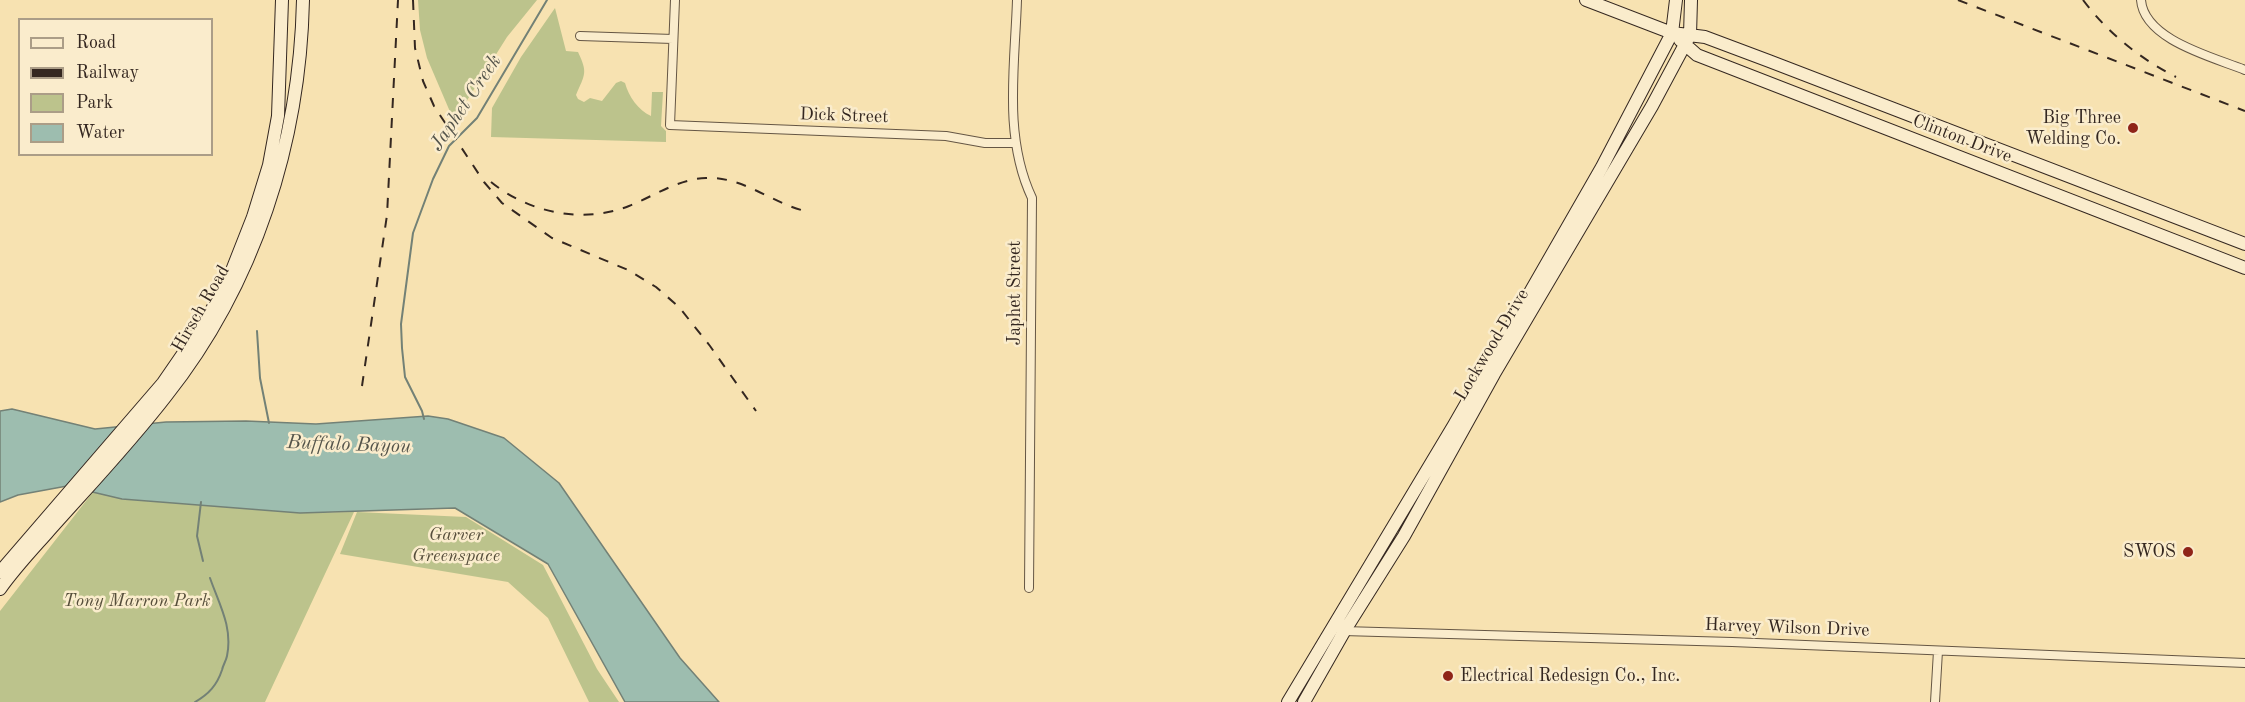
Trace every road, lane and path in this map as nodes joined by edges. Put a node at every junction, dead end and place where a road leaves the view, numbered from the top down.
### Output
1 (282, 0) edge
2 (303, 0) edge
3 (675, 0) edge
4 (1017, 0) edge
5 (1586, 0) edge
6 (1677, 0) edge
7 (1691, 0) edge
8 (2141, 0) edge
9 (1672, 33) junction
10 (580, 36) dead end
11 (673, 39) junction
12 (1688, 40) junction
13 (2245, 70) edge
14 (1967, 137) junction
15 (1616, 140) junction
16 (1016, 143) junction
17 (1629, 146) junction
18 (1961, 158) junction
19 (1594, 195) junction
20 (2149, 208) junction
21 (2142, 228) junction
22 (2245, 244) edge
23 (2245, 268) edge
24 (196, 345) junction
25 (1443, 453) junction
26 (1393, 529) junction
27 (1404, 536) junction
28 (3, 573) edge
29 (1029, 588) dead end
30 (0, 589) edge
31 (1345, 630) junction
32 (1328, 636) junction
33 (1938, 651) junction
34 (2245, 663) edge
35 (1288, 702) edge
36 (1304, 702) edge
37 (1935, 702) edge

1 - 24 main road, Hirsch Road
2 - 24 main road, Hirsch Road
3 - 11 street
4 - 16 street, Japhet Street
5 - 9 main road, Clinton Drive
6 - 9 main road, Lockwood Drive
7 - 12 main road, Lockwood Drive
8 - 13 street
9 - 12 main road, Clinton Drive
9 - 15 main road, Lockwood Drive
10 - 11 street
11 - 16 street, Dick Street
12 - 14 main road, Clinton Drive
12 - 17 main road, Lockwood Drive
12 - 18 main road, Clinton Drive
14 - 18 main road
14 - 20 main road, Clinton Drive
15 - 17 main road
15 - 19 main road, Lockwood Drive
16 - 29 street, Japhet Street
17 - 19 main road, Lockwood Drive
18 - 21 main road, Clinton Drive
19 - 25 main road, Lockwood Drive
20 - 21 main road
20 - 22 main road, Clinton Drive
21 - 23 main road, Clinton Drive
24 - 28 main road, Hirsch Road
25 - 26 main road, Lockwood Drive
25 - 27 main road, Lockwood Drive
26 - 27 main road
26 - 32 main road, Lockwood Drive
27 - 31 main road, Lockwood Drive
28 - 30 main road, Hirsch Road
31 - 32 street, Harvey Wilson Drive
31 - 33 street, Harvey Wilson Drive
31 - 36 main road, Lockwood Drive
32 - 35 main road, Lockwood Drive
33 - 34 street, Harvey Wilson Drive
33 - 37 street

